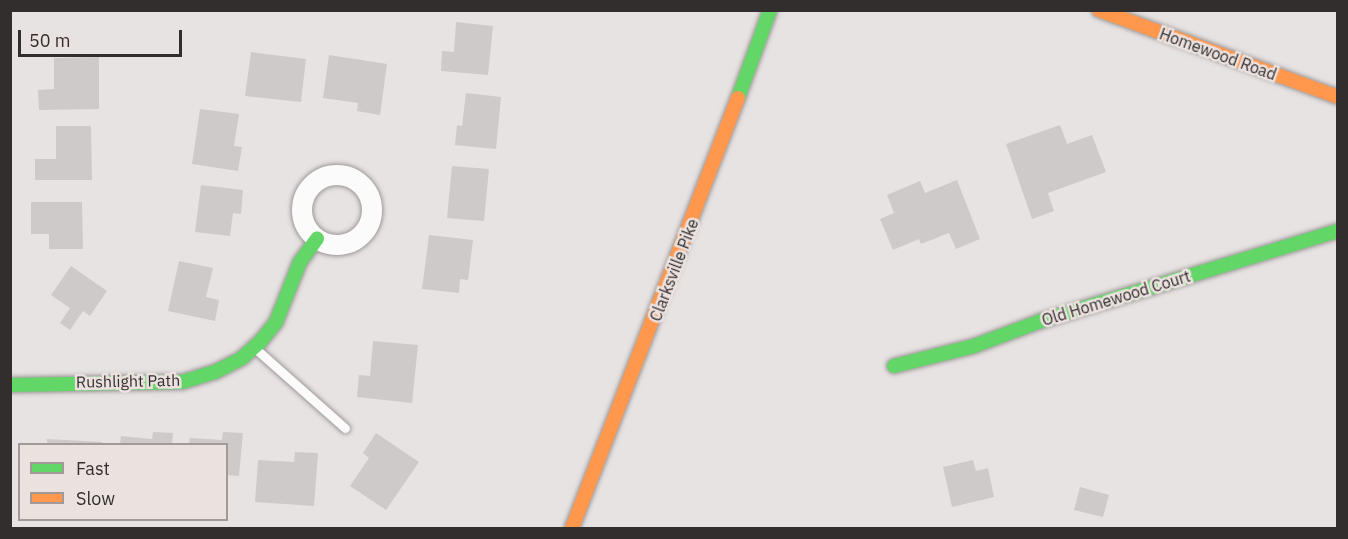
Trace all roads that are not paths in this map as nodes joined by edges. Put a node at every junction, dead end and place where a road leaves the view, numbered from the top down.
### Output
1 (770, 10) edge
2 (1099, 10) edge
3 (1338, 97) edge
4 (1338, 231) edge
5 (317, 239) dead end
6 (254, 347) junction
7 (894, 366) dead end
8 (10, 385) edge
9 (345, 428) dead end
10 (572, 528) edge

1 - 10 street, Clarksville Pike
2 - 3 street, Homewood Road
4 - 7 street, Old Homewood Court
5 - 6 street, Rushlight Path
6 - 8 street, Rushlight Path
6 - 9 lane

